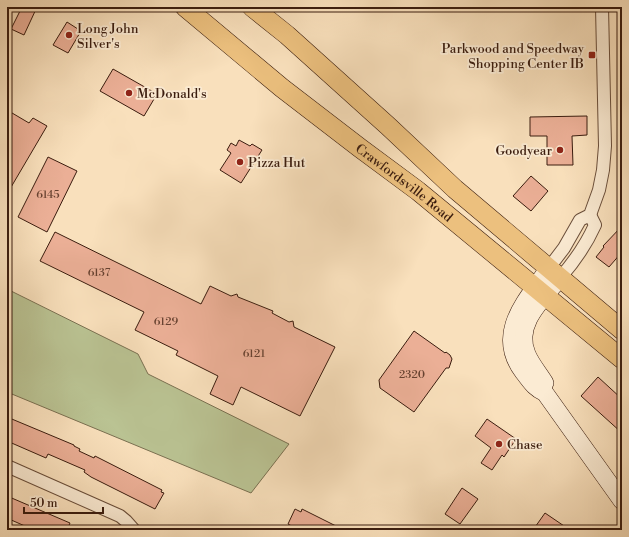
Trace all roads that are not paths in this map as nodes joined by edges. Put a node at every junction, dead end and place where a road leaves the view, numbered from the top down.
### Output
1 (186, 7) edge
2 (252, 7) edge
3 (602, 7) edge
4 (590, 215) junction
5 (554, 273) junction
6 (540, 291) junction
7 (622, 330) edge
8 (622, 359) edge
9 (7, 466) edge
10 (622, 501) edge
11 (134, 530) edge

1 - 6 main road, Crawfordsville Road
2 - 5 main road, Crawfordsville Road
3 - 4 street
4 - 5 street
4 - 5 street
5 - 6 street
5 - 7 main road, Crawfordsville Road
6 - 8 main road, Crawfordsville Road
6 - 10 street
9 - 11 street

